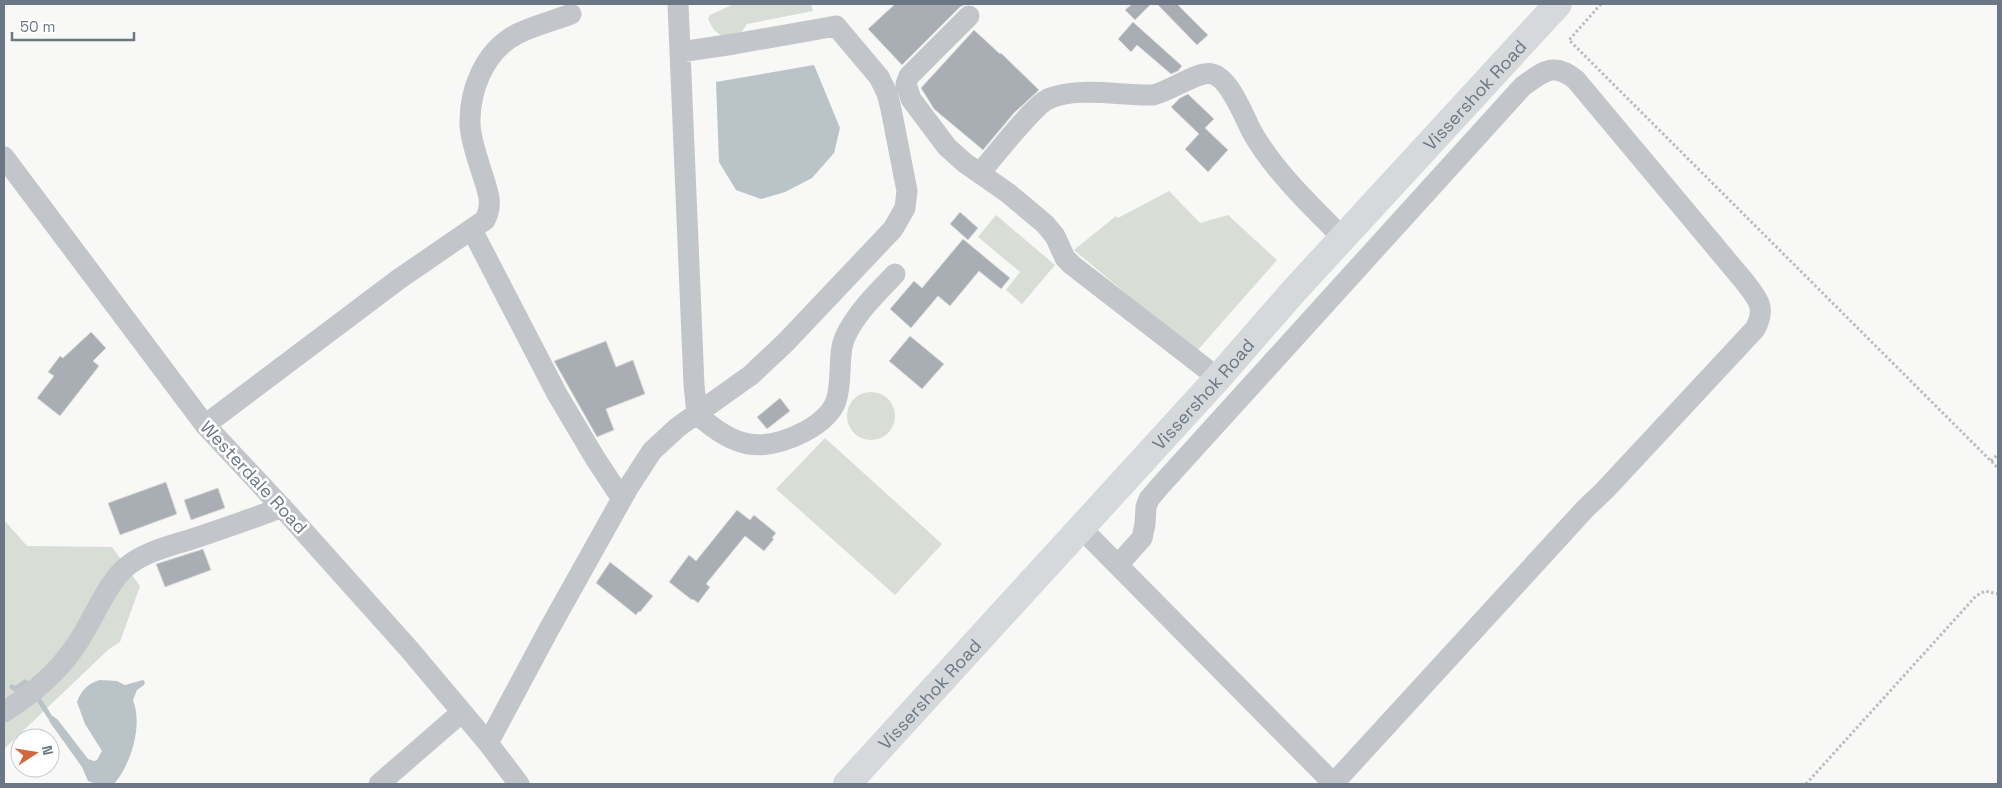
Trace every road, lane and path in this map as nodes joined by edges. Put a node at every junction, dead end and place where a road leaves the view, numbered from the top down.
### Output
1 (678, 4) edge
2 (1558, 4) edge
3 (1601, 4) edge
4 (571, 14) dead end
5 (969, 16) dead end
6 (680, 52) junction
7 (4, 157) edge
8 (980, 173) junction
9 (472, 230) junction
10 (1344, 239) junction
11 (895, 274) dead end
12 (1218, 378) junction
13 (697, 414) junction
14 (205, 425) junction
15 (1998, 454) edge
16 (1991, 461) junction
17 (1998, 468) edge
18 (622, 499) junction
19 (282, 507) junction
20 (1081, 528) junction
21 (1118, 565) junction
22 (1998, 594) edge
23 (4, 712) edge
24 (462, 712) junction
25 (488, 743) junction
26 (380, 784) edge
27 (519, 784) edge
28 (847, 784) edge
29 (1333, 784) edge
30 (1806, 784) edge

1 - 6 street
2 - 10 main road, Vissershok Road
3 - 16 path
4 - 9 street
5 - 8 street
6 - 13 street
6 - 13 street
7 - 14 street, Westerdale Road
8 - 10 street
8 - 12 street
9 - 14 street
9 - 18 street
10 - 12 main road, Vissershok Road
11 - 13 street
12 - 20 main road, Vissershok Road
13 - 18 street
14 - 19 street, Westerdale Road
15 - 16 path
16 - 17 path
18 - 25 street
19 - 23 street
19 - 24 street, Westerdale Road
20 - 21 street
20 - 28 main road, Vissershok Road
21 - 29 street
21 - 29 street
22 - 30 path
24 - 25 street, Westerdale Road
24 - 26 street
25 - 27 street, Westerdale Road

